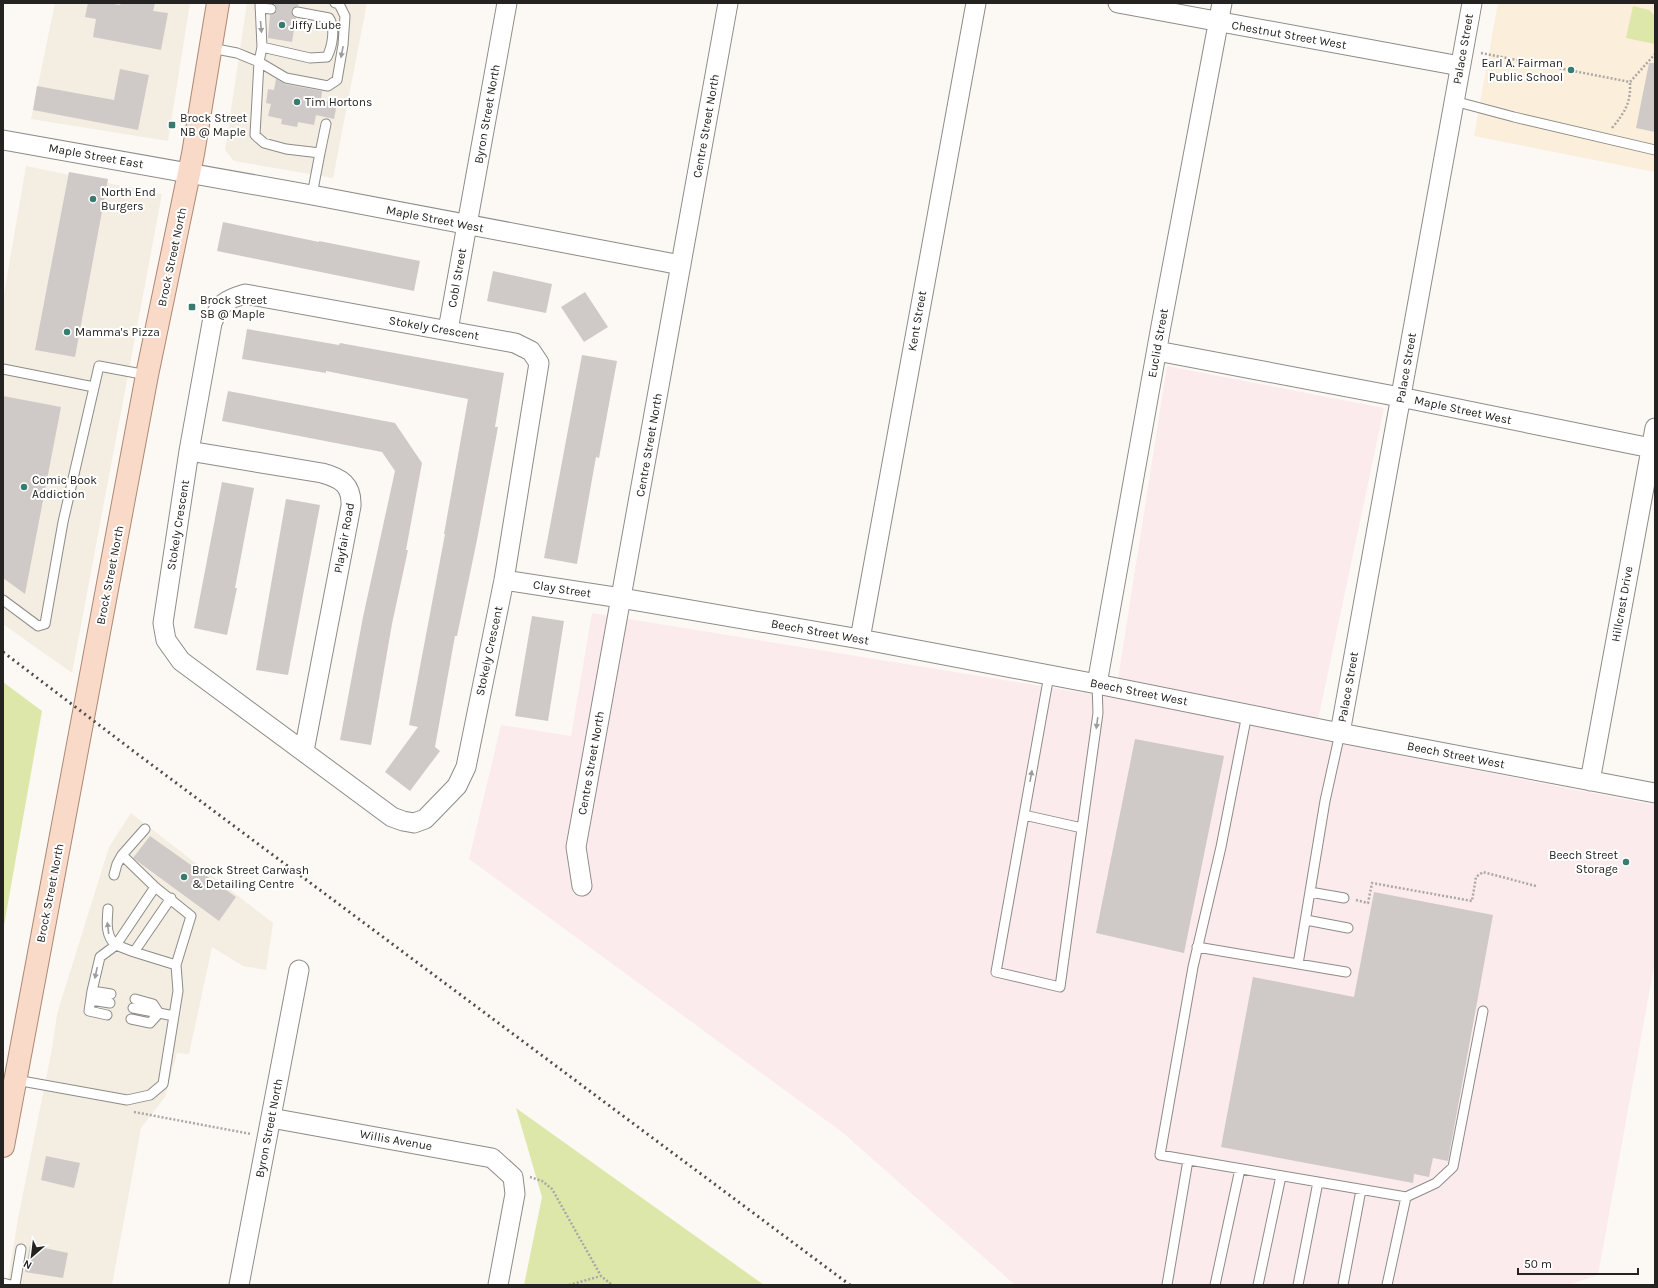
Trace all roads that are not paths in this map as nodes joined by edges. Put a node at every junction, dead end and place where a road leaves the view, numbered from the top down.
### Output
1 (218, 3) edge
2 (335, 3) edge
3 (507, 3) edge
4 (728, 3) edge
5 (976, 3) edge
6 (1118, 3) edge
7 (1222, 3) edge
8 (1472, 3) edge
9 (260, 5) edge
10 (271, 9) dead end
11 (297, 12) dead end
12 (1218, 22) junction
13 (262, 47) junction
14 (211, 48) junction
15 (1462, 57) junction
16 (259, 62) junction
17 (1454, 101) junction
18 (326, 124) dead end
19 (3, 140) edge
20 (1655, 150) edge
21 (320, 153) junction
22 (189, 174) junction
23 (312, 195) junction
24 (467, 225) junction
25 (681, 265) junction
26 (448, 330) junction
27 (1157, 351) junction
28 (3, 369) edge
29 (147, 375) junction
30 (94, 387) junction
31 (1400, 397) junction
32 (1655, 428) edge
33 (1651, 448) junction
34 (189, 451) junction
35 (504, 580) junction
36 (621, 598) junction
37 (3, 600) edge
38 (860, 639) junction
39 (1049, 675) junction
40 (1097, 684) junction
41 (1247, 714) junction
42 (1340, 733) junction
43 (304, 751) junction
44 (1590, 781) junction
45 (1655, 793) edge
46 (1024, 815) junction
47 (1082, 828) junction
48 (145, 829) dead end
49 (122, 854) junction
50 (114, 874) dead end
51 (582, 886) dead end
52 (155, 887) junction
53 (1310, 892) junction
54 (171, 898) junction
55 (1344, 898) road end
56 (108, 909) dead end
57 (1306, 920) junction
58 (1348, 928) dead end
59 (116, 945) junction
60 (1197, 947) junction
61 (134, 952) junction
62 (1298, 964) junction
63 (176, 966) junction
64 (299, 970) dead end
65 (1346, 972) dead end
66 (92, 995) junction
67 (110, 999) dead end
68 (134, 1003) dead end
69 (1483, 1011) dead end
70 (159, 1013) junction
71 (107, 1015) dead end
72 (174, 1016) junction
73 (131, 1019) dead end
74 (16, 1080) junction
75 (271, 1118) junction
76 (3, 1146) edge
77 (1188, 1160) junction
78 (1240, 1169) junction
79 (1281, 1176) junction
80 (1318, 1182) junction
81 (1361, 1190) junction
82 (1406, 1197) junction
83 (21, 1249) dead end
84 (3, 1283) edge
85 (11, 1285) edge
86 (14, 1285) edge
87 (239, 1285) edge
88 (498, 1285) edge
89 (1167, 1285) edge
90 (1214, 1285) edge
91 (1258, 1285) edge
92 (1298, 1285) edge
93 (1343, 1285) edge
94 (1387, 1285) edge

1 - 14 main road, Brock Street North
2 -> 16 lane
3 - 24 street, Byron Street North
4 - 25 street, Centre Street North
5 - 38 street, Kent Street
6 - 12 street, Chestnut Street West
7 - 12 street, Euclid Street
8 - 15 street, Palace Street
9 - 10 lane
9 -> 13 lane
11 - 13 lane
12 - 15 street, Chestnut Street West
12 - 27 street, Euclid Street
13 - 16 lane
14 - 16 lane
14 - 22 main road, Brock Street North
15 - 17 street, Palace Street
16 - 21 lane
17 - 20 lane
17 - 31 street, Palace Street
18 - 21 lane
19 - 22 street, Maple Street East
21 - 23 lane
22 - 23 street, Maple Street West
22 - 29 main road, Brock Street North
23 - 24 street, Maple Street West
24 - 25 street, Maple Street West
24 - 26 street, Cobl Street
25 - 36 street, Centre Street North
26 - 34 street, Stokely Crescent
26 - 35 street, Stokely Crescent
27 - 31 street, Maple Street West
27 - 40 street, Euclid Street
28 - 30 lane
29 - 30 lane
29 - 74 main road, Brock Street North
30 - 37 lane
31 - 33 street, Maple Street West
31 - 42 street, Palace Street
32 - 33 street, Hillcrest Drive
33 - 44 street, Hillcrest Drive
34 - 43 street, Stokely Crescent
34 - 43 street, Playfair Road
35 - 36 street, Clay Street
35 - 43 street, Stokely Crescent
36 - 38 street, Beech Street West
36 - 51 street, Centre Street North
38 - 39 street, Beech Street West
39 - 40 street, Beech Street West
46 -> 39 lane
40 - 41 street, Beech Street West
40 -> 47 lane
41 - 42 street, Beech Street West
41 - 60 lane
42 - 44 street, Beech Street West
42 - 53 lane
44 - 45 street, Beech Street West
46 - 47 lane
46 - 47 lane
48 - 49 lane
49 - 50 lane
49 - 52 lane
52 - 54 lane
52 - 59 lane
53 - 55 lane
53 - 57 lane
54 - 61 lane
54 - 63 lane
59 -> 56 lane
57 - 58 lane
57 - 62 lane
59 - 61 lane
59 -> 66 lane
60 - 62 lane
60 - 77 lane
61 - 63 lane
62 - 65 lane
63 - 72 lane
64 - 75 street, Byron Street North
66 - 67 lane
66 - 71 lane
68 - 70 lane
69 - 82 lane
70 - 72 lane
70 - 73 lane
72 - 74 lane
74 - 76 main road, Brock Street North
75 - 87 street, Byron Street North
75 - 88 street, Willis Avenue
77 - 78 lane
77 - 89 lane
78 - 79 lane
78 - 90 lane
79 - 80 lane
79 - 91 lane
80 - 81 lane
80 - 92 lane
81 - 82 lane
81 - 93 lane
82 - 94 lane
83 - 86 lane
84 - 85 lane

